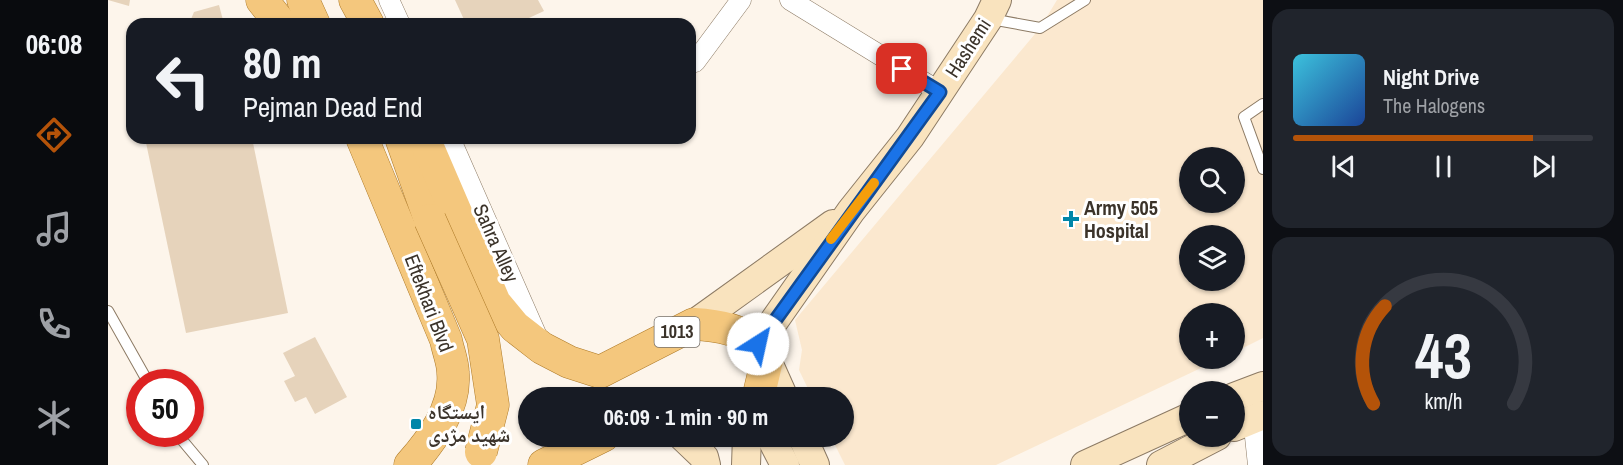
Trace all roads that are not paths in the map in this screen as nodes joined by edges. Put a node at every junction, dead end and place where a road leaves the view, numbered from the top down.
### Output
1 (262, 0) edge
2 (303, 0) edge
3 (354, 0) edge
4 (389, 0) edge
5 (741, 0) edge
6 (790, 0) edge
7 (1085, 0) edge
8 (992, 9) edge
9 (276, 18) edge
10 (311, 18) edge
11 (359, 18) edge
12 (364, 18) edge
13 (397, 18) edge
14 (696, 61) edge
15 (940, 92) junction
16 (1263, 104) edge
17 (364, 144) edge
18 (403, 144) edge
19 (427, 144) edge
20 (453, 144) edge
21 (1263, 169) edge
22 (852, 211) junction
23 (108, 311) edge
24 (694, 324) junction
25 (542, 348) junction
26 (762, 352) junction
27 (141, 369) edge
28 (759, 387) edge
29 (779, 387) edge
30 (1249, 406) edge
31 (1179, 422) edge
32 (188, 447) edge
33 (581, 447) edge
34 (694, 447) edge
35 (747, 447) edge
36 (775, 447) edge
37 (807, 447) edge
38 (1196, 447) edge
39 (478, 458) edge
40 (1100, 462) edge
41 (203, 465) edge
42 (410, 465) edge
43 (544, 465) edge
44 (706, 465) edge
45 (746, 465) edge
46 (784, 465) edge
47 (815, 465) edge
48 (1161, 465) edge
49 (1258, 465) edge

1 - 9 main road
2 - 10 main road
3 - 11 main road
3 - 12 main road
4 - 13 street
5 - 14 street
6 - 15 street
7 - 8 lane
8 - 15 main road, Hashemi
15 - 22 main road, Hashemi
16 - 21 lane
17 - 42 main road, Eftekhari Blvd
18 - 39 main road, bridge
19 - 25 main road
20 - 25 street, Sahra Alley
22 - 24 main road, Hashemi
22 - 26 main road, Hashemi
23 - 27 lane
24 - 25 main road, 1013
24 - 26 main road, 1013
26 - 28 main road
26 - 29 main road
30 - 49 street
31 - 40 main road
32 - 41 lane
33 - 43 main road
34 - 44 main road
35 - 45 main road
36 - 46 main road
37 - 47 main road
38 - 48 main road

